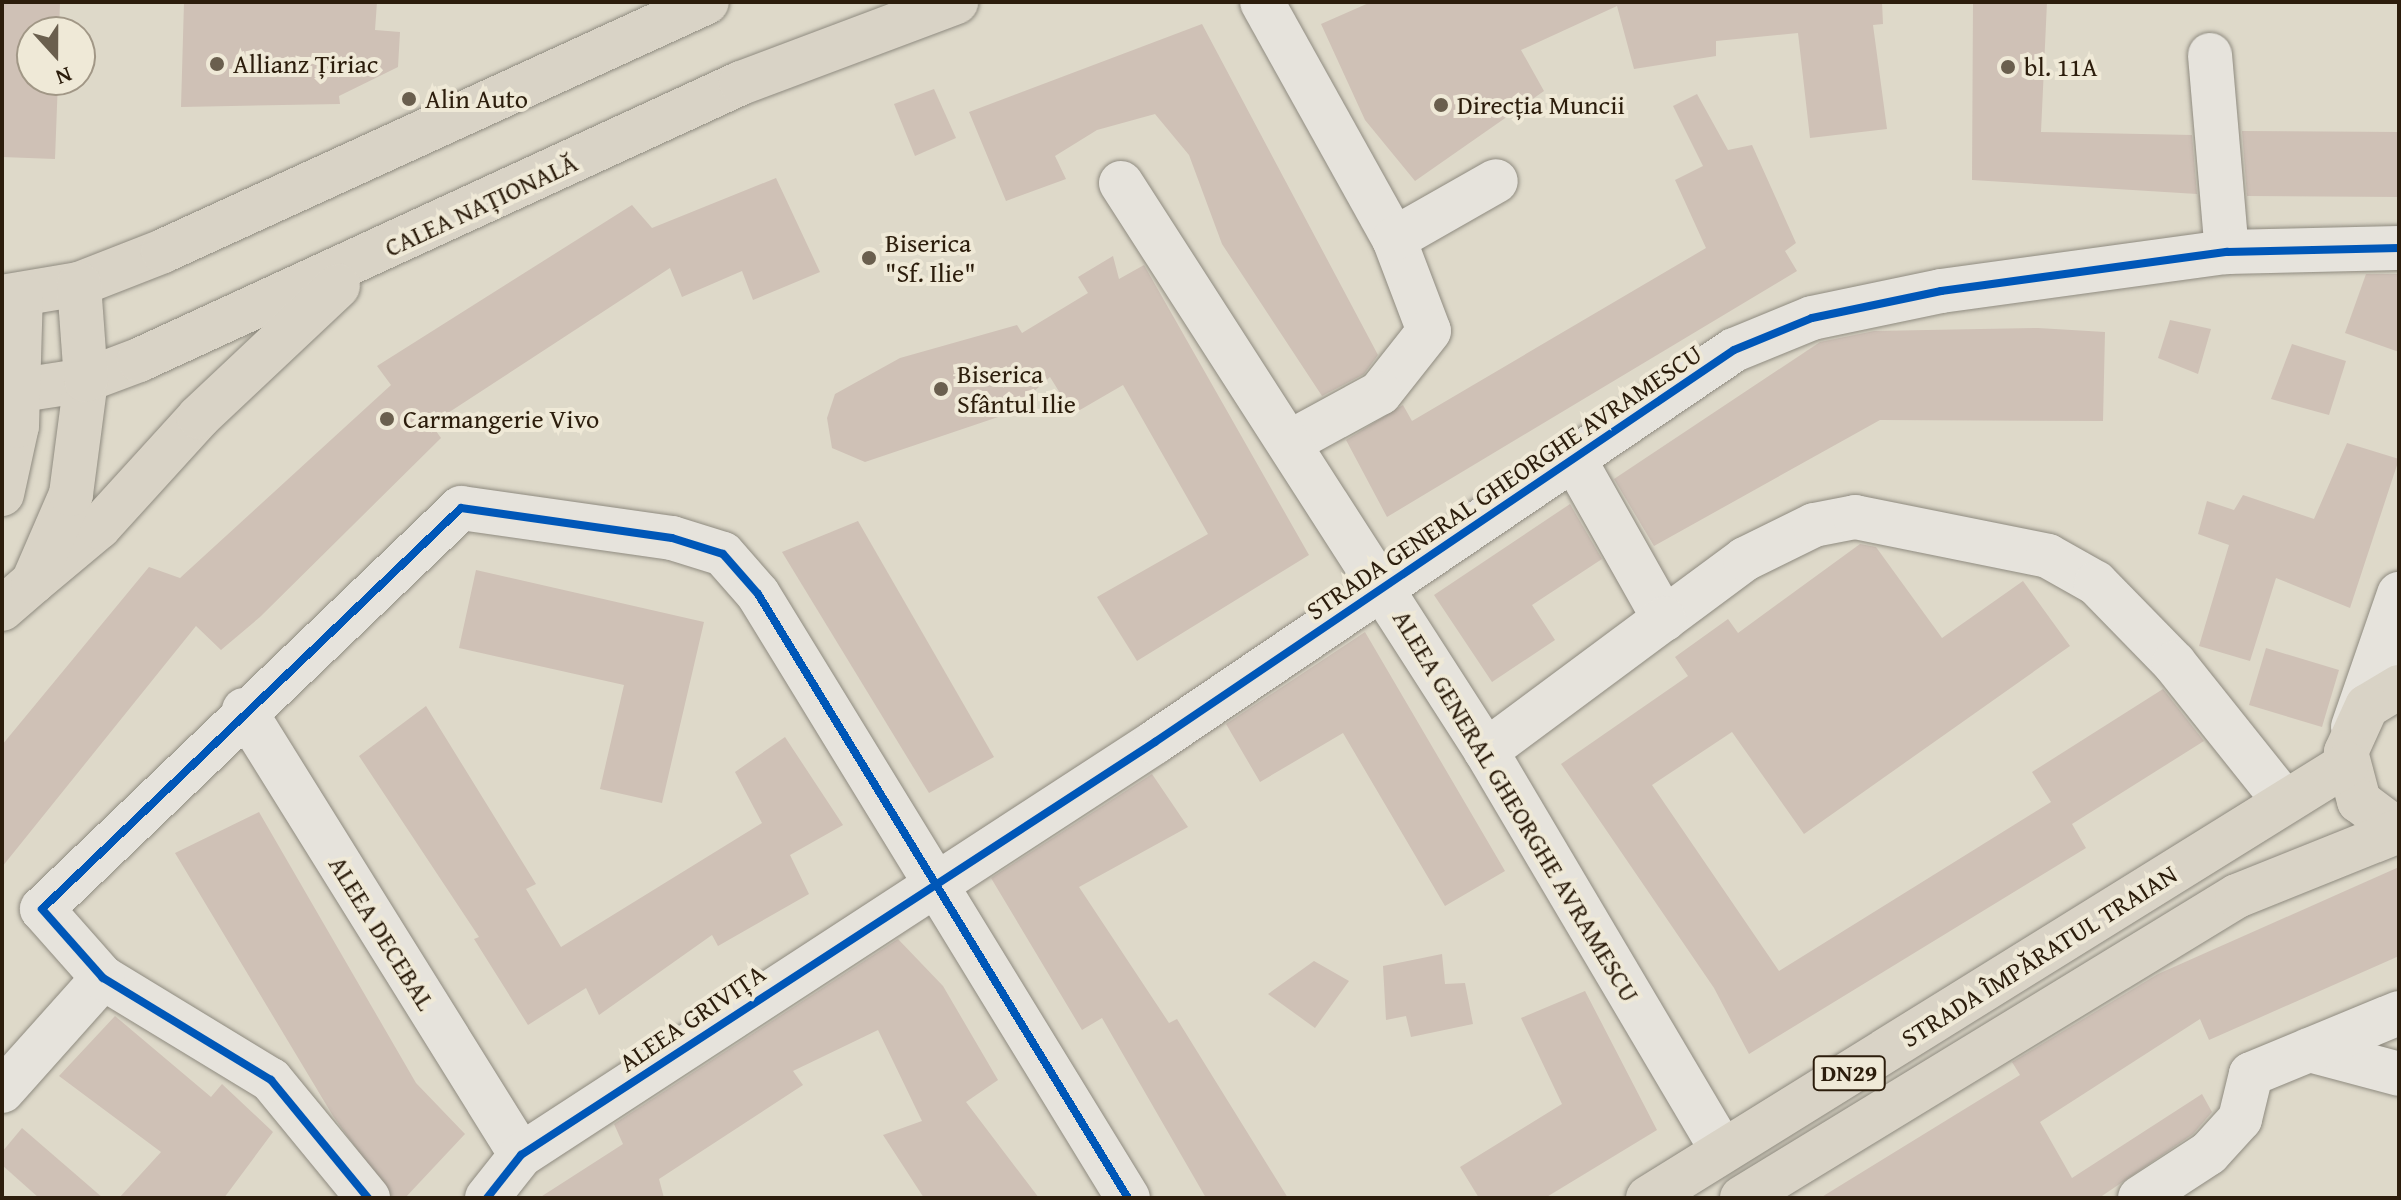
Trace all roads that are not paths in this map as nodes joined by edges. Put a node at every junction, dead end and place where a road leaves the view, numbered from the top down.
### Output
1 (707, 2) edge
2 (956, 2) edge
3 (1262, 2) edge
4 (2210, 55) dead end
5 (1496, 181) dead end
6 (1121, 183) dead end
7 (1394, 239) junction
8 (2399, 248) edge
9 (2227, 252) junction
10 (364, 261) junction
11 (79, 284) junction
12 (12, 296) edge
13 (86, 380) junction
14 (11, 392) edge
15 (1292, 441) junction
16 (1574, 459) junction
17 (2, 494) edge
18 (1384, 588) junction
19 (2399, 594) edge
20 (18, 595) edge
21 (1664, 619) junction
22 (2399, 687) edge
23 (244, 710) junction
24 (2350, 746) junction
25 (1486, 751) junction
26 (2284, 801) junction
27 (2399, 831) edge
28 (931, 884) junction
29 (103, 978) junction
30 (2399, 1013) edge
31 (2309, 1050) junction
32 (2399, 1074) edge
33 (2, 1091) edge
34 (1722, 1150) junction
35 (521, 1155) junction
36 (368, 1198) edge
37 (487, 1198) edge
38 (1128, 1198) edge
39 (1648, 1198) edge
40 (1742, 1198) edge
41 (2140, 1198) edge

1 - 11 main road
2 - 10 main road, CALEA NAȚIONALĂ
3 - 7 street
4 - 9 street
5 - 7 street
6 - 15 street, ALEEA GENERAL GHEORGHE AVRAMESCU
7 - 15 street
8 - 9 street, STRADA GENERAL GHEORGHE AVRAMESCU
9 - 16 street, STRADA GENERAL GHEORGHE AVRAMESCU
10 - 13 main road, CALEA NAȚIONALĂ
10 - 20 main road
11 - 12 main road
11 - 13 main road
12 - 14 main road
13 - 14 main road, CALEA NAȚIONALĂ
13 - 20 main road
14 - 17 main road
15 - 18 street, ALEEA GENERAL GHEORGHE AVRAMESCU
16 - 18 street, STRADA GENERAL GHEORGHE AVRAMESCU
16 - 21 street
18 - 25 street, ALEEA GENERAL GHEORGHE AVRAMESCU
18 - 28 street, STRADA GENERAL GHEORGHE AVRAMESCU
19 - 24 street
21 - 25 street
21 - 26 street
22 - 24 main road, DN29
23 - 28 street
23 - 29 street
23 - 35 street, ALEEA DECEBAL
24 - 26 main road, STRADA ÎMPĂRATUL TRAIAN / DN29
24 - 27 main road, DN29
25 - 34 street, ALEEA GENERAL GHEORGHE AVRAMESCU
26 - 34 main road, STRADA ÎMPĂRATUL TRAIAN / DN29
27 - 40 main road, STRADA ÎMPĂRATUL TRAIAN / DN29
28 - 35 street, ALEEA GRIVIȚA
28 - 38 street
29 - 33 street
29 - 36 street
30 - 31 street
31 - 32 street
31 - 41 street
34 - 39 main road, STRADA ÎMPĂRATUL TRAIAN / DN29
35 - 37 street, ALEEA GRIVIȚA

